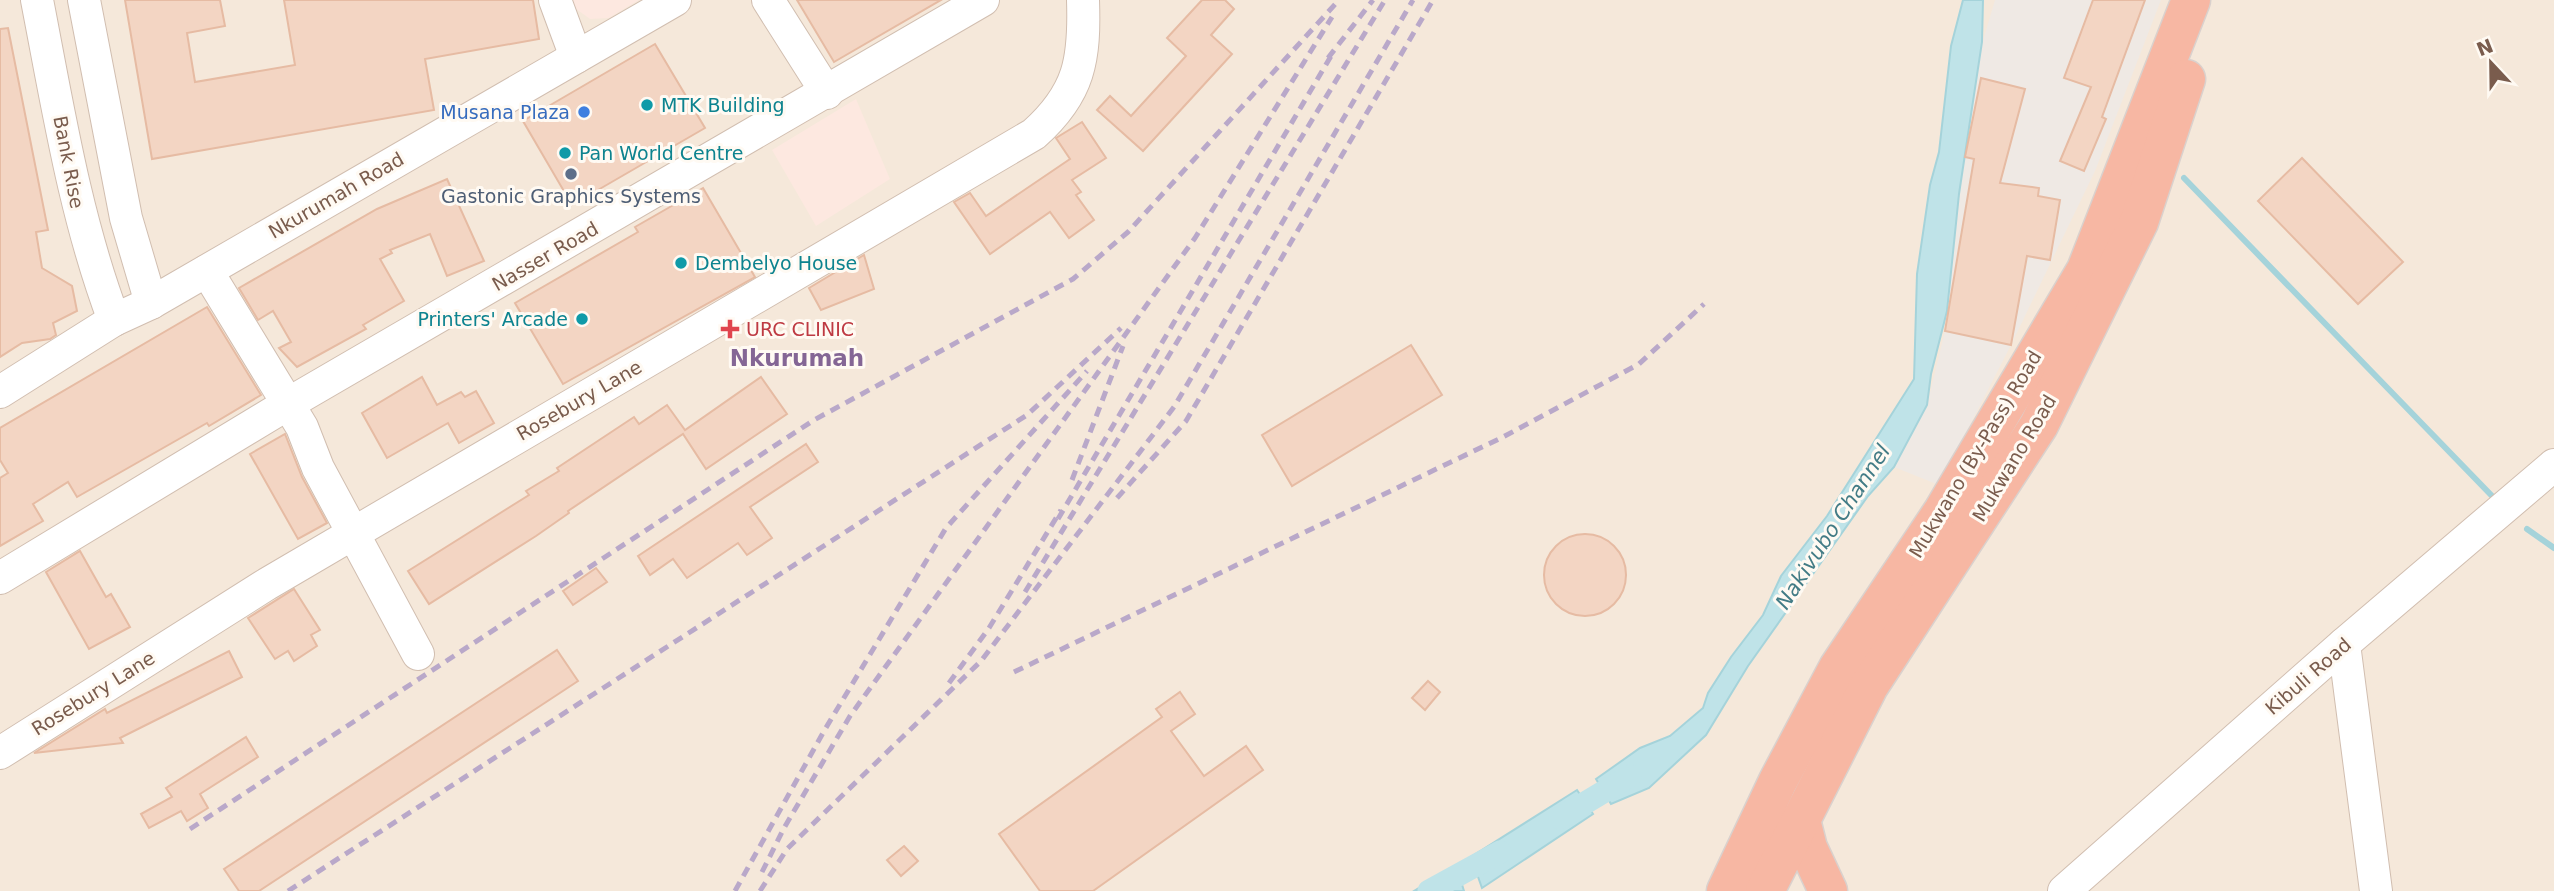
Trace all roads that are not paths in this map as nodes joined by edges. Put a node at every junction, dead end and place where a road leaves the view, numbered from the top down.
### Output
1 (37, 0) edge
2 (84, 0) edge
3 (555, 0) edge
4 (675, 0) edge
5 (768, 0) edge
6 (983, 0) edge
7 (1083, 0) edge
8 (2191, 0) edge
9 (2208, 0) edge
10 (576, 57) junction
11 (827, 93) junction
12 (110, 145) junction
13 (67, 153) junction
14 (207, 271) junction
15 (151, 303) junction
16 (114, 320) junction
17 (0, 392) edge
18 (286, 405) junction
19 (2554, 465) edge
20 (353, 533) junction
21 (0, 579) edge
22 (2344, 644) junction
23 (418, 654) dead end
24 (0, 752) edge
25 (1801, 820) junction
26 (1726, 891) edge
27 (1765, 891) edge
28 (1828, 891) edge
29 (2064, 891) edge
30 (2376, 891) edge

1 - 13 street, Bank Rise
2 - 12 street
3 - 10 street
4 - 10 street, Nkurumah Road
5 - 11 street
6 - 11 street, Nasser Road
7 - 20 street, Rosebury Lane
8 - 26 highway, Mukwano (By-Pass) Road
9 - 25 highway, Mukwano Road
10 - 14 street, Nkurumah Road
11 - 18 street, Nasser Road
12 - 13 street
12 - 15 street
13 - 16 street, Bank Rise
14 - 15 street, Nkurumah Road
14 - 18 street
15 - 16 street, Nkurumah Road
16 - 17 street, Nkurumah Road
18 - 20 street
18 - 21 street, Nasser Road
19 - 22 street, Kibuli Road
20 - 23 street
20 - 24 street, Rosebury Lane
22 - 29 street, Kibuli Road
22 - 30 street
25 - 27 highway, Mukwano Road
25 - 28 highway

